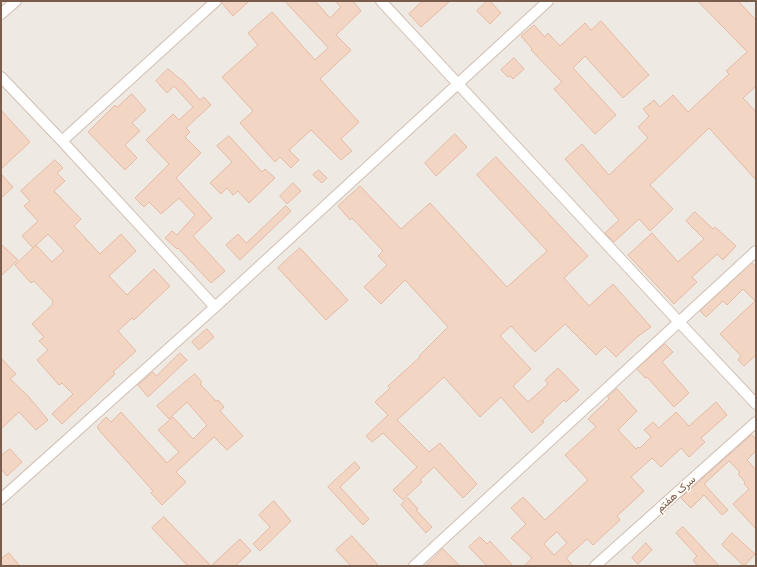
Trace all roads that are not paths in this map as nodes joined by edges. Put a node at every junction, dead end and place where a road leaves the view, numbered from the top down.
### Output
1 (16, 1) edge
2 (216, 1) edge
3 (381, 1) edge
4 (548, 1) edge
5 (1, 14) edge
6 (1, 77) edge
7 (458, 83) junction
8 (62, 141) junction
9 (756, 251) edge
10 (215, 307) junction
11 (679, 322) junction
12 (756, 404) edge
13 (756, 422) edge
14 (1, 499) edge
15 (414, 566) edge
16 (596, 566) edge

1 - 5 street
2 - 8 street
3 - 7 street
4 - 7 street
6 - 8 street
7 - 10 street
7 - 11 street
8 - 10 street
9 - 11 street
10 - 14 street
11 - 12 street
11 - 15 street
13 - 16 street, سرک هفتم

